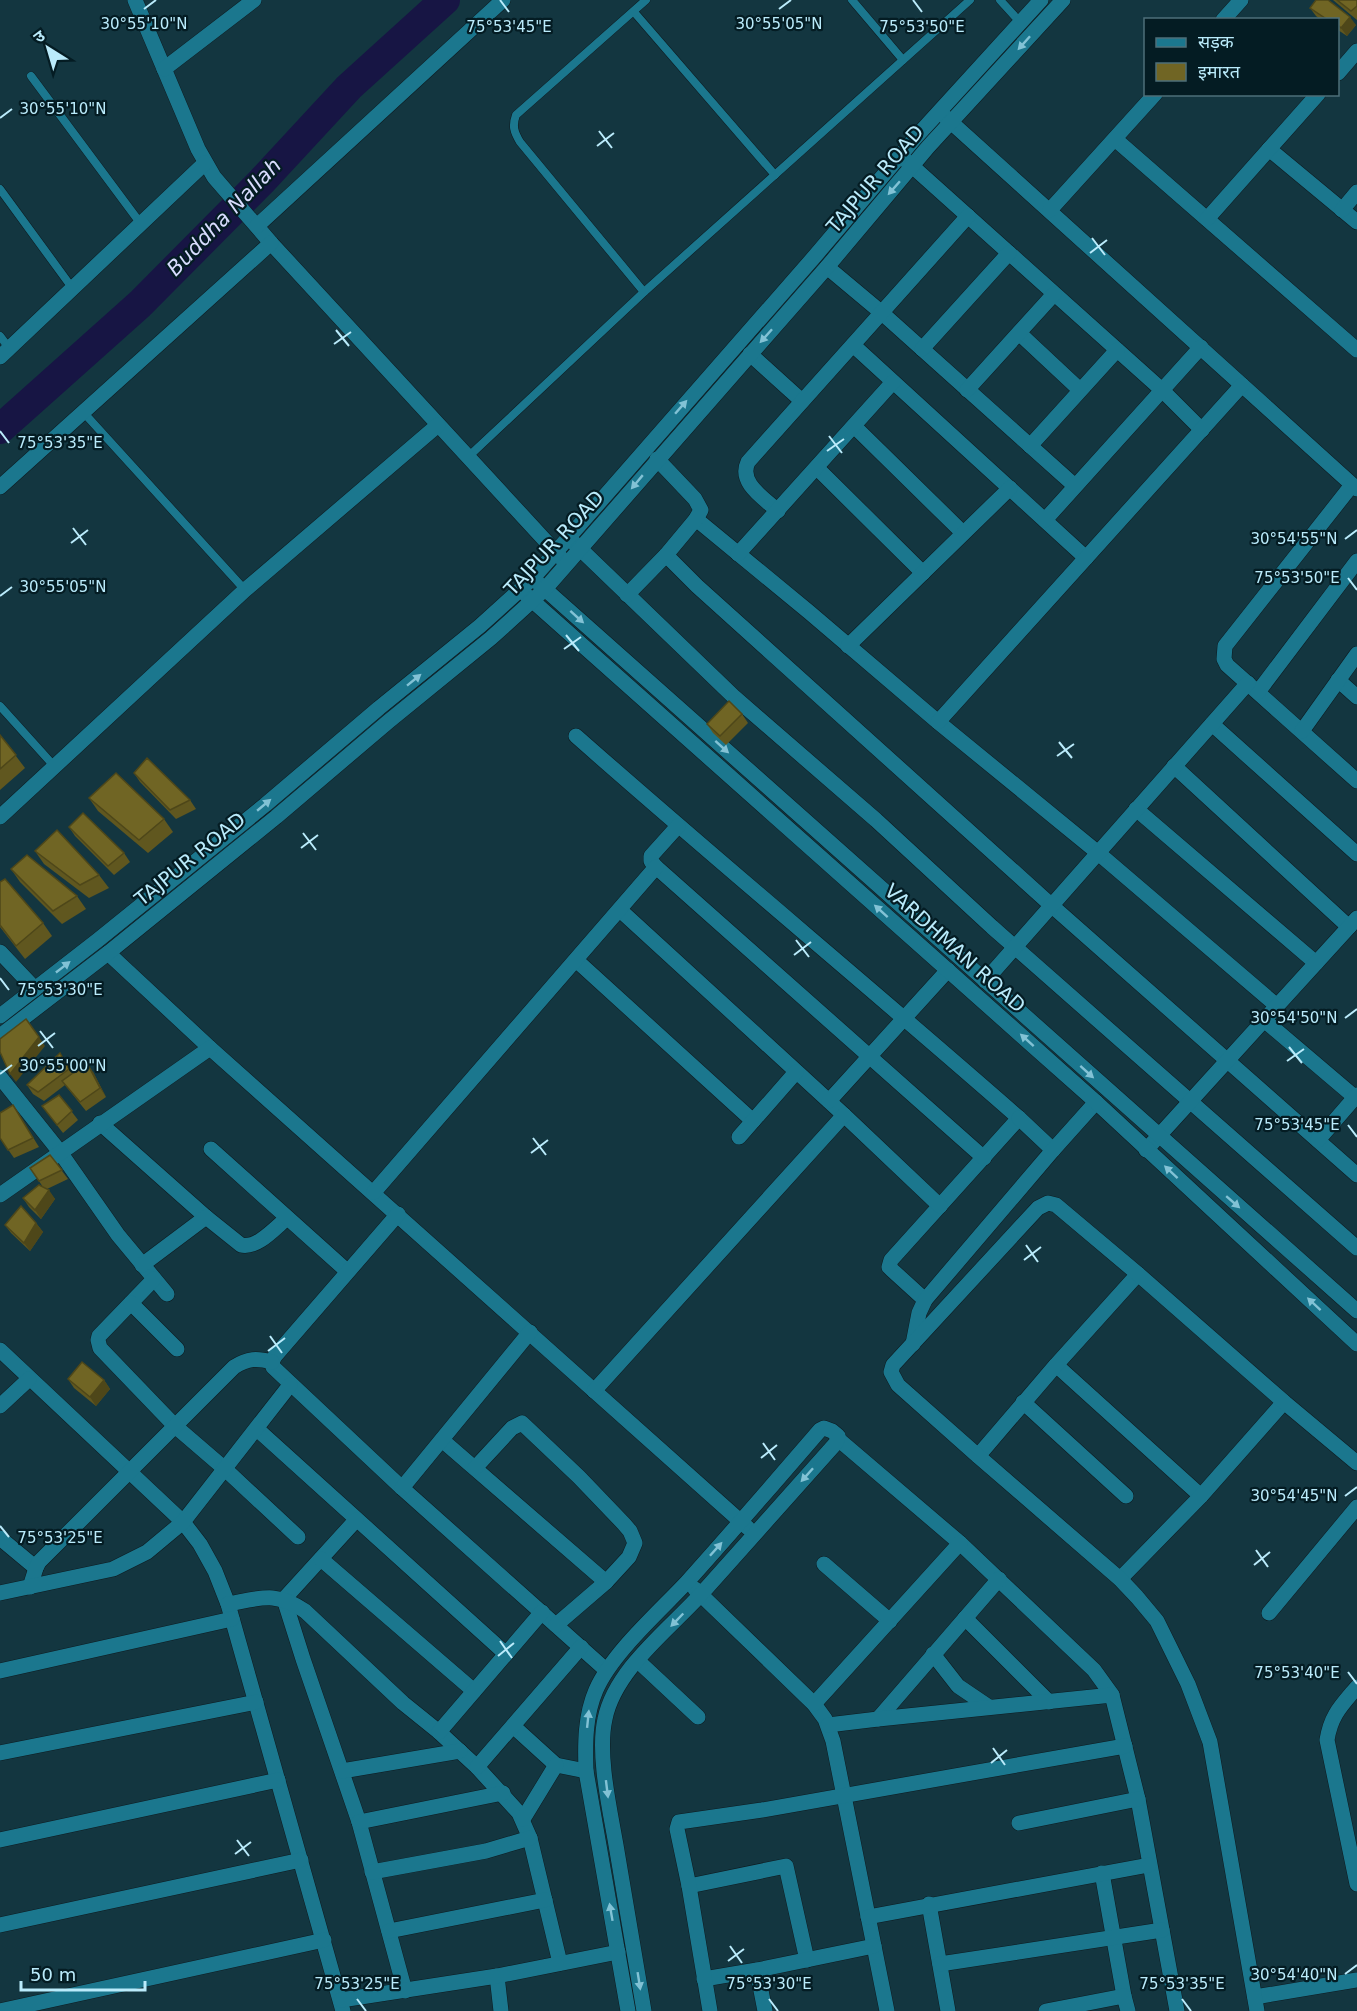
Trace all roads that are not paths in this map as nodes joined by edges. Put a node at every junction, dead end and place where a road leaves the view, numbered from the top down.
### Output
1 (135, 0) edge
2 (254, 0) edge
3 (503, 0) edge
4 (646, 0) edge
5 (852, 0) edge
6 (970, 0) edge
7 (1000, 0) edge
8 (1041, 0) edge
9 (1063, 0) edge
10 (1241, 0) edge
11 (634, 12) junction
12 (1225, 18) edge
13 (1020, 22) junction
14 (1357, 51) edge
15 (903, 60) junction
16 (164, 69) junction
17 (1339, 72) edge
18 (31, 76) dead end
19 (1153, 96) edge
20 (1316, 96) edge
21 (940, 111) junction
22 (952, 122) junction
23 (1115, 138) junction
24 (1269, 150) junction
25 (901, 156) junction
26 (205, 163) junction
27 (912, 167) junction
28 (775, 175) junction
29 (0, 189) edge
30 (1357, 192) edge
31 (1050, 210) junction
32 (1342, 210) junction
33 (968, 216) junction
34 (1208, 219) junction
35 (1357, 222) edge
36 (254, 223) junction
37 (141, 224) junction
38 (271, 243) junction
39 (1009, 253) junction
40 (827, 267) junction
41 (73, 289) junction
42 (644, 292) junction
43 (1054, 294) junction
44 (882, 313) junction
45 (1019, 333) junction
46 (853, 345) junction
47 (3, 347) edge
48 (1201, 347) junction
49 (921, 349) junction
50 (1117, 350) junction
51 (1357, 350) edge
52 (750, 354) junction
53 (893, 382) junction
54 (1242, 385) junction
55 (968, 390) junction
56 (1080, 390) junction
57 (1162, 390) junction
58 (802, 401) junction
59 (84, 413) junction
60 (438, 425) junction
61 (854, 426) junction
62 (1202, 429) junction
63 (1030, 446) junction
64 (468, 457) junction
65 (657, 459) junction
66 (816, 468) junction
67 (1075, 486) junction
68 (0, 487) edge
69 (1354, 487) edge
70 (1010, 488) junction
71 (778, 511) junction
72 (696, 519) junction
73 (1045, 520) junction
74 (963, 533) junction
75 (575, 544) junction
76 (556, 553) junction
77 (738, 554) junction
78 (666, 555) junction
79 (1086, 558) junction
80 (1357, 561) edge
81 (567, 564) junction
82 (923, 573) junction
83 (533, 578) junction
84 (545, 589) junction
85 (245, 590) junction
86 (519, 590) junction
87 (627, 595) junction
88 (531, 600) junction
89 (848, 646) junction
90 (1357, 654) edge
91 (1338, 680) junction
92 (1253, 687) junction
93 (1357, 697) edge
94 (0, 706) edge
95 (938, 722) junction
96 (1212, 724) junction
97 (1302, 731) junction
98 (576, 736) dead end
99 (1174, 766) junction
100 (55, 767) junction
101 (1357, 782) edge
102 (1136, 808) junction
103 (0, 817) edge
104 (678, 826) junction
105 (1097, 852) junction
106 (1357, 854) edge
107 (656, 867) junction
108 (1051, 905) junction
109 (620, 910) junction
110 (1353, 922) edge
111 (1014, 946) junction
112 (0, 952) edge
113 (108, 952) junction
114 (576, 960) junction
115 (1316, 963) junction
116 (948, 970) junction
117 (985, 981) junction
118 (35, 989) junction
119 (1278, 1006) junction
120 (0, 1016) edge
121 (906, 1018) junction
122 (1264, 1020) junction
123 (0, 1036) edge
124 (210, 1048) junction
125 (871, 1057) junction
126 (1229, 1060) junction
127 (796, 1072) junction
128 (0, 1077) edge
129 (1356, 1097) edge
130 (829, 1101) junction
131 (1096, 1102) junction
132 (1191, 1102) junction
133 (844, 1115) junction
134 (1019, 1118) junction
135 (753, 1121) junction
136 (100, 1124) junction
137 (1159, 1136) junction
138 (739, 1137) dead end
139 (1318, 1140) junction
140 (211, 1149) dead end
141 (1053, 1150) junction
142 (1146, 1150) junction
143 (60, 1152) junction
144 (984, 1158) junction
145 (1357, 1174) edge
146 (374, 1192) junction
147 (0, 1195) edge
148 (940, 1206) junction
149 (398, 1214) junction
150 (206, 1217) junction
151 (287, 1218) junction
152 (1357, 1248) edge
153 (142, 1264) junction
154 (347, 1271) junction
155 (1138, 1274) junction
156 (154, 1279) junction
157 (167, 1294) dead end
158 (925, 1300) junction
159 (131, 1303) junction
160 (1357, 1311) edge
161 (530, 1332) junction
162 (912, 1344) junction
163 (1357, 1344) edge
164 (177, 1349) dead end
165 (0, 1350) edge
166 (272, 1362) junction
167 (1056, 1365) junction
168 (29, 1379) junction
169 (290, 1385) junction
170 (594, 1391) junction
171 (1023, 1402) junction
172 (1284, 1402) junction
173 (0, 1406) edge
174 (175, 1426) junction
175 (257, 1429) junction
176 (838, 1439) junction
177 (442, 1440) junction
178 (978, 1456) junction
179 (1357, 1463) edge
180 (474, 1468) junction
181 (225, 1469) junction
182 (130, 1471) junction
183 (402, 1488) junction
184 (1126, 1496) dead end
185 (1201, 1496) junction
186 (1357, 1507) edge
187 (356, 1520) junction
188 (740, 1521) junction
189 (183, 1522) junction
190 (755, 1534) junction
191 (298, 1537) dead end
192 (0, 1538) edge
193 (960, 1543) junction
194 (321, 1559) junction
195 (824, 1564) dead end
196 (36, 1568) junction
197 (1120, 1579) junction
198 (999, 1580) junction
199 (687, 1581) junction
200 (606, 1582) junction
201 (30, 1587) junction
202 (0, 1593) edge
203 (701, 1594) junction
204 (284, 1599) junction
205 (230, 1611) junction
206 (542, 1612) junction
207 (1269, 1612) dead end
208 (965, 1618) junction
209 (890, 1621) junction
210 (556, 1625) junction
211 (581, 1647) junction
212 (506, 1654) junction
213 (933, 1654) junction
214 (638, 1660) junction
215 (606, 1670) junction
216 (0, 1671) edge
217 (1357, 1687) edge
218 (474, 1691) junction
219 (1112, 1695) junction
220 (256, 1702) junction
221 (1049, 1702) junction
222 (814, 1704) junction
223 (989, 1707) junction
224 (698, 1717) dead end
225 (878, 1719) junction
226 (828, 1725) junction
227 (513, 1726) junction
228 (439, 1732) junction
229 (1125, 1746) junction
230 (460, 1751) junction
231 (0, 1753) edge
232 (556, 1765) junction
233 (477, 1767) junction
234 (342, 1771) junction
235 (586, 1771) junction
236 (278, 1780) junction
237 (503, 1794) junction
238 (843, 1795) junction
239 (1138, 1799) junction
240 (523, 1819) junction
241 (359, 1822) junction
242 (1018, 1822) dead end
243 (530, 1838) junction
244 (0, 1840) edge
245 (301, 1860) junction
246 (1149, 1865) junction
247 (372, 1872) junction
248 (1102, 1874) junction
249 (1357, 1884) edge
250 (689, 1886) junction
251 (545, 1900) junction
252 (929, 1904) junction
253 (868, 1917) junction
254 (0, 1925) edge
255 (1162, 1930) junction
256 (388, 1931) junction
257 (1114, 1937) junction
258 (324, 1940) junction
259 (874, 1946) junction
260 (618, 1952) junction
261 (807, 1960) junction
262 (560, 1963) junction
263 (940, 1964) junction
264 (757, 1970) junction
265 (497, 1976) junction
266 (704, 1979) junction
267 (1357, 1980) edge
268 (405, 1991) junction
269 (1126, 2004) edge
270 (1256, 2004) edge
271 (342, 2006) edge
272 (0, 2011) edge
273 (501, 2011) edge
274 (628, 2011) edge
275 (644, 2011) edge
276 (710, 2011) edge
277 (765, 2011) edge
278 (887, 2011) edge
279 (948, 2011) edge
280 (1046, 2011) edge
281 (1177, 2011) edge

1 - 16 street
2 - 16 street
3 - 36 street
4 - 11 lane
5 - 15 lane
6 - 15 lane
7 - 13 lane
8 - 13 street, TAJPUR ROAD
9 -> 22 street, TAJPUR ROAD
10 - 12 street
11 - 28 lane
11 - 42 lane
13 - 21 street, TAJPUR ROAD
14 - 17 street
15 - 28 lane
16 - 26 street
18 - 37 lane
19 - 23 street
20 - 24 street
21 - 22 street
21 - 25 street, TAJPUR ROAD
22 - 27 street, TAJPUR ROAD
22 - 31 street
23 - 31 street
23 - 34 street
24 - 32 street
24 - 34 street
25 - 27 street
75 -> 25 street, TAJPUR ROAD
26 - 36 street
26 - 37 street
27 - 33 street
27 -> 40 street, TAJPUR ROAD
28 - 42 lane
29 - 41 lane
30 - 32 street
31 - 48 street
32 - 35 street
33 - 39 street
33 - 44 street
34 - 51 street
36 - 38 street
37 - 41 street
38 - 59 street
38 - 60 street
39 - 43 street
39 - 49 street
40 - 44 street
40 -> 52 street, TAJPUR ROAD
41 - 47 street
42 - 64 lane
43 - 45 street
43 - 50 street
44 - 46 street
44 - 49 street
45 - 55 street
45 - 56 street
46 - 53 street
46 - 58 street
48 - 54 street
48 - 57 street
49 - 55 street
50 - 56 street
50 - 57 street
52 - 58 street
52 - 65 street, TAJPUR ROAD
53 - 61 street
53 - 70 street
54 - 62 street
54 - 69 street
55 - 63 street
56 - 63 street
57 - 62 street
57 - 67 street
58 - 71 street
59 - 68 street
59 - 85 lane
60 - 64 street
60 - 85 street
61 - 66 street
61 - 74 street
62 - 79 street
63 - 67 street
64 - 76 street
65 - 72 street
65 -> 75 street, TAJPUR ROAD
66 - 71 street
66 - 82 street
67 - 73 street
69 - 92 street
70 - 73 street
70 - 74 street
71 - 77 street
72 - 77 street
72 - 78 street
73 - 79 street
74 - 82 street
75 - 76 street, TAJPUR ROAD
75 - 81 street, TAJPUR ROAD
75 - 87 street
76 - 81 street
76 - 83 street, TAJPUR ROAD
77 - 89 street
78 - 87 street
78 - 108 street
79 - 95 street
80 - 92 street
81 - 84 street, TAJPUR ROAD
82 - 89 street
83 - 84 street, VARDHMAN ROAD
83 - 86 street, TAJPUR ROAD
84 - 88 street, TAJPUR ROAD
84 -> 117 street, VARDHMAN ROAD
85 - 100 street
86 - 88 street, VARDHMAN ROAD
118 -> 86 street, TAJPUR ROAD
87 - 111 street
88 - 113 street, TAJPUR ROAD
116 -> 88 street, VARDHMAN ROAD
89 - 95 street
90 - 91 street
91 - 93 street
91 - 97 street
92 - 96 street
92 - 97 street
94 - 100 lane
95 - 105 street
96 - 99 street
96 - 106 street
97 - 101 street
98 - 104 street
99 - 102 street
99 - 110 street
100 - 103 street
102 - 105 street
102 - 115 street
104 - 107 street
104 - 121 street
105 - 108 street
105 - 119 street
107 - 109 street
107 - 125 street
108 - 111 street
108 - 126 street
109 - 114 street
109 - 127 street
110 - 115 street
111 - 117 street
111 - 132 street
112 - 118 street
113 - 123 street, TAJPUR ROAD
113 - 124 street
114 - 135 street
114 - 146 street
115 - 119 street
116 - 121 street
131 -> 116 street, VARDHMAN ROAD
117 -> 137 street, VARDHMAN ROAD
118 - 120 street, TAJPUR ROAD
119 - 122 street
121 - 125 street
121 - 134 street
122 - 126 street
122 - 129 street
124 - 136 street
124 - 146 street
125 - 130 street
125 - 144 street
126 - 132 street
126 - 139 street
127 - 130 street
127 - 135 street
128 - 143 street
129 - 139 street
130 - 133 street
131 - 141 street
131 - 142 street, VARDHMAN ROAD
132 - 137 street
132 - 152 street
133 - 148 street
133 - 170 street
134 - 141 street
134 - 144 street
135 - 138 street
136 - 143 street
136 - 150 street
137 - 142 street
137 -> 160 street, VARDHMAN ROAD
139 - 145 street
140 - 151 street
141 - 158 street
163 -> 142 street, VARDHMAN ROAD
143 - 147 street
143 - 153 street
144 - 148 street
146 - 149 street
148 - 158 street
149 - 154 street
149 - 161 street
150 - 151 street
150 - 153 street
151 - 154 street
153 - 156 street
154 - 166 street
155 - 162 street
155 - 167 street
155 - 172 street
156 - 157 street
156 - 159 street
158 - 162 street
159 - 164 street
159 - 174 street
161 - 170 street
161 - 177 street
162 - 178 street
165 - 168 street
166 - 169 street
166 - 174 street
167 - 171 street
167 - 185 street
168 - 173 street
168 - 182 street
169 - 175 street
169 - 183 street
170 - 188 street
171 - 178 street
171 - 184 street
172 - 179 street
172 - 185 street
174 - 181 street
174 - 182 street
175 - 181 street
175 - 187 street
176 - 188 street
176 -> 190 street
176 - 193 street
177 - 180 street
177 - 183 street
178 - 197 street
180 - 200 street
180 - 200 street
181 - 189 street
181 - 191 street
182 - 189 street
182 - 196 street
183 - 206 street
185 - 197 street
186 - 207 street
187 - 194 street
187 - 212 street
188 - 190 street
199 -> 188 street
189 - 201 street
189 - 205 street
190 - 203 street
192 - 196 street
193 - 198 street
193 - 209 street
194 - 204 street
194 - 218 street
195 - 209 street
196 - 201 street
197 - 270 street
198 - 208 street
198 - 219 street
199 - 203 street
199 - 215 street
200 - 210 street
201 - 202 street
203 -> 214 street
203 - 222 street
204 - 205 street
204 - 228 street
204 - 234 street
205 - 216 street
205 - 220 street
206 - 210 street
206 - 212 street
208 - 213 street
208 - 221 street
209 - 222 street
210 - 211 street
211 - 215 street
211 - 227 street
212 - 218 street
213 - 223 street
213 - 225 street
214 - 224 street
214 -> 275 street
235 -> 215 street
217 - 249 street
218 - 228 street
219 - 221 street
219 - 229 street
220 - 231 street
220 - 236 street
221 - 223 street
222 - 226 street
223 - 225 street
225 - 226 street
226 - 238 street
227 - 232 street
227 - 233 street
228 - 230 street
229 - 238 street
229 - 239 street
230 - 233 street
230 - 234 street
232 - 235 street
232 - 240 street
233 - 237 street
234 - 241 street
260 -> 235 street
236 - 244 street
236 - 245 street
237 - 240 street
237 - 241 street
238 - 250 street
238 - 253 street
239 - 242 street
239 - 246 street
240 - 243 street
241 - 247 street
243 - 247 street
243 - 251 street
245 - 254 street
245 - 258 street
246 - 248 street
246 - 255 street
247 - 256 street
248 - 252 street
248 - 257 street
250 - 261 street
250 - 266 street
251 - 256 street
251 - 262 street
252 - 253 street
252 - 263 street
253 - 259 street
255 - 257 street
255 - 281 street
256 - 268 street
257 - 263 street
257 - 269 street
258 - 271 street
258 - 272 street
259 - 261 street
259 - 278 street
260 - 262 street
260 - 274 street
261 - 264 street
262 - 265 street
263 - 279 street
264 - 266 street
264 - 277 street
265 - 268 street
265 - 273 street
266 - 276 street
267 - 270 street
268 - 271 street
269 - 280 street

